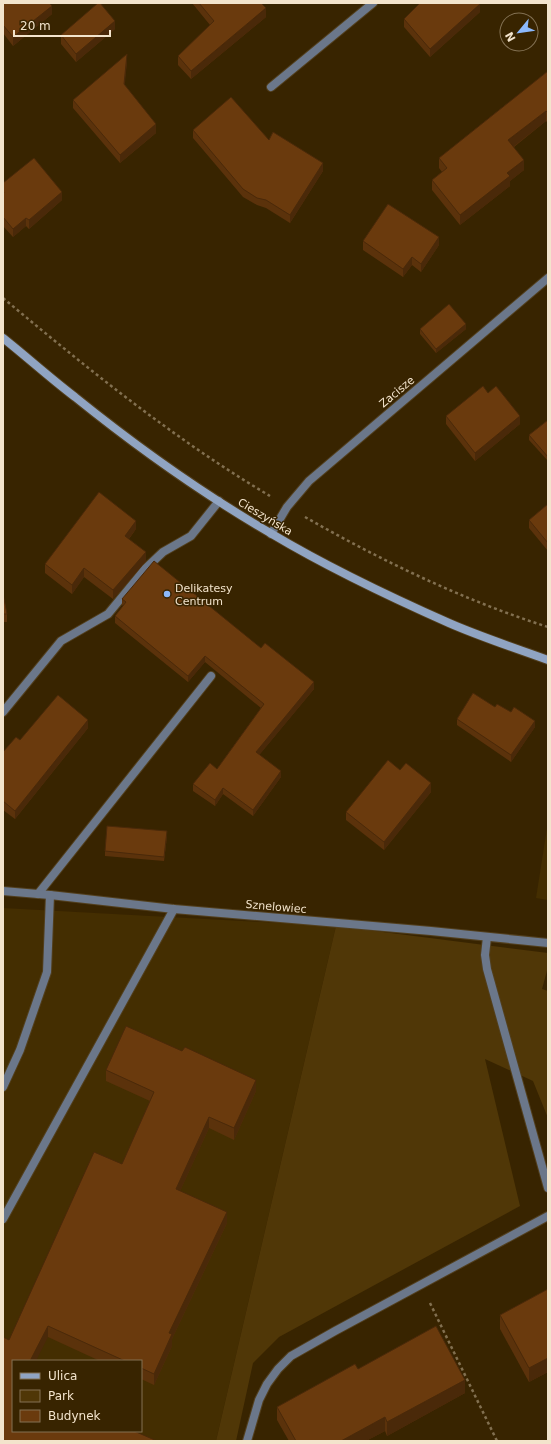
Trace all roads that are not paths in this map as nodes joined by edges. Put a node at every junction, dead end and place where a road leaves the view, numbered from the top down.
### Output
1 (373, 3) edge
2 (271, 87) dead end
3 (548, 278) edge
4 (3, 338) edge
5 (219, 501) junction
6 (271, 534) junction
7 (548, 660) edge
8 (211, 676) dead end
9 (3, 712) edge
10 (3, 891) edge
11 (38, 894) junction
12 (50, 895) junction
13 (174, 909) junction
14 (487, 937) junction
15 (548, 943) edge
16 (3, 1087) edge
17 (548, 1188) edge
18 (548, 1216) edge
19 (3, 1219) edge
20 (248, 1441) edge

1 - 2 street
3 - 6 street, Zacisze
4 - 5 main road, Cieszyńska
5 - 6 main road, Cieszyńska
5 - 9 street
6 - 7 main road, Cieszyńska
8 - 11 street
10 - 11 street, Sznelowiec
11 - 12 street, Sznelowiec
12 - 13 street, Sznelowiec
12 - 16 street
13 - 14 street, Sznelowiec
13 - 19 street
14 - 15 street, Sznelowiec
14 - 17 street
18 - 20 street

